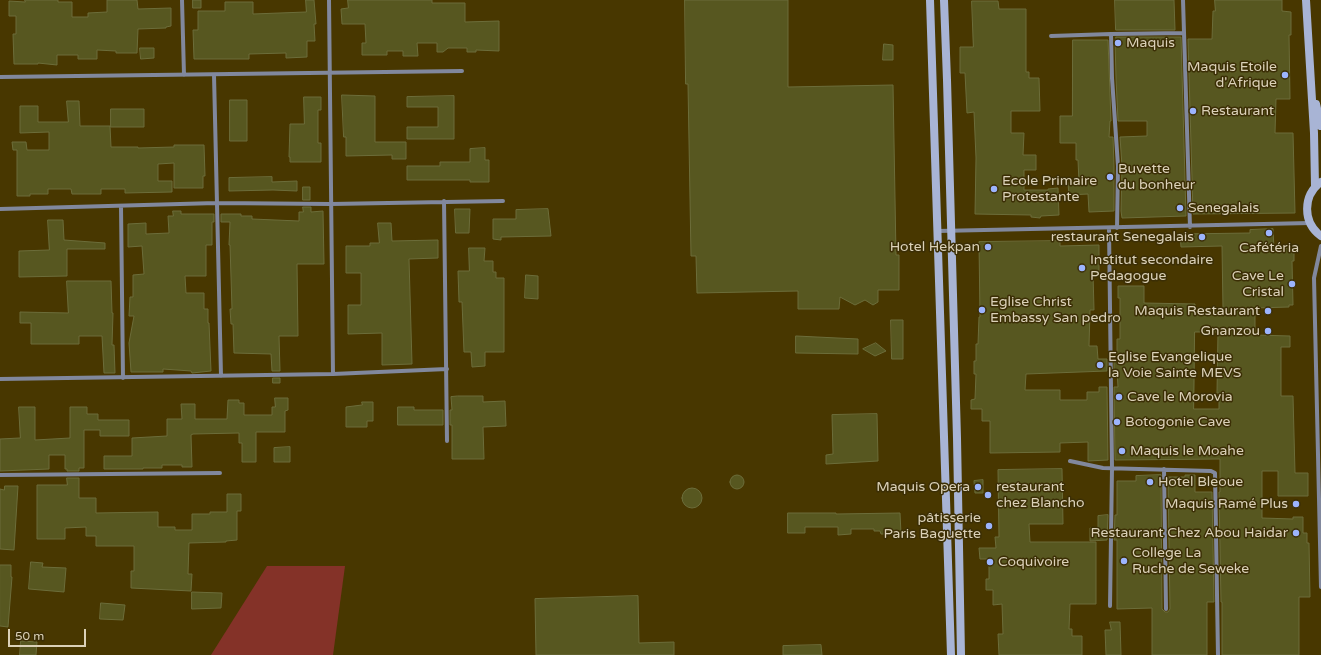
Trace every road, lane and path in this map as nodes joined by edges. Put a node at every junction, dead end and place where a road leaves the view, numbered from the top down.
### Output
1 (182, 0) edge
2 (329, 0) edge
3 (930, 0) edge
4 (944, 0) edge
5 (1183, 0) edge
6 (1306, 0) edge
7 (1184, 33) junction
8 (1111, 34) junction
9 (1051, 36) dead end
10 (462, 71) dead end
11 (1310, 72) junction
12 (330, 73) junction
13 (184, 75) junction
14 (214, 75) junction
15 (0, 77) edge
16 (1321, 126) edge
17 (1318, 184) edge
18 (444, 201) junction
19 (502, 201) dead end
20 (216, 203) junction
21 (331, 204) junction
22 (121, 207) junction
23 (0, 209) edge
24 (1310, 223) junction
25 (1190, 227) junction
26 (1109, 228) junction
27 (1117, 228) junction
28 (938, 231) junction
29 (951, 232) junction
30 (1321, 236) edge
31 (1321, 246) edge
32 (447, 369) junction
33 (333, 374) junction
34 (221, 376) junction
35 (123, 378) junction
36 (0, 380) edge
37 (447, 441) dead end
38 (1070, 461) dead end
39 (1112, 468) junction
40 (1164, 469) junction
41 (220, 473) dead end
42 (0, 475) edge
43 (1320, 534) edge
44 (1321, 587) edge
45 (1110, 606) dead end
46 (1166, 609) dead end
47 (951, 655) edge
48 (961, 655) edge
49 (1218, 655) edge

1 - 13 street
2 - 12 street
3 - 28 main road
4 - 29 main road
5 - 7 street
6 - 11 main road
7 - 8 street
7 - 25 street
8 - 9 street
8 - 27 street
10 - 12 street
11 - 16 main road
11 - 17 main road
12 - 14 street
12 - 21 street
13 - 14 street
13 - 15 street
14 - 20 street
17 - 24 main road
18 - 19 street
18 - 21 street
18 - 32 street
20 - 21 street
20 - 22 street
20 - 34 street
21 - 33 street
22 - 23 street
22 - 35 street
24 - 25 street
24 - 30 main road
25 - 27 street
26 - 27 street
26 - 29 street
26 - 39 street
28 - 29 street
28 - 47 main road
29 - 48 main road
31 - 43 street
32 - 33 street
32 - 37 street
33 - 34 street
34 - 35 street
35 - 36 street
38 - 39 street
39 - 40 street
39 - 45 street
40 - 46 street
40 - 49 street
41 - 42 street
43 - 44 street

